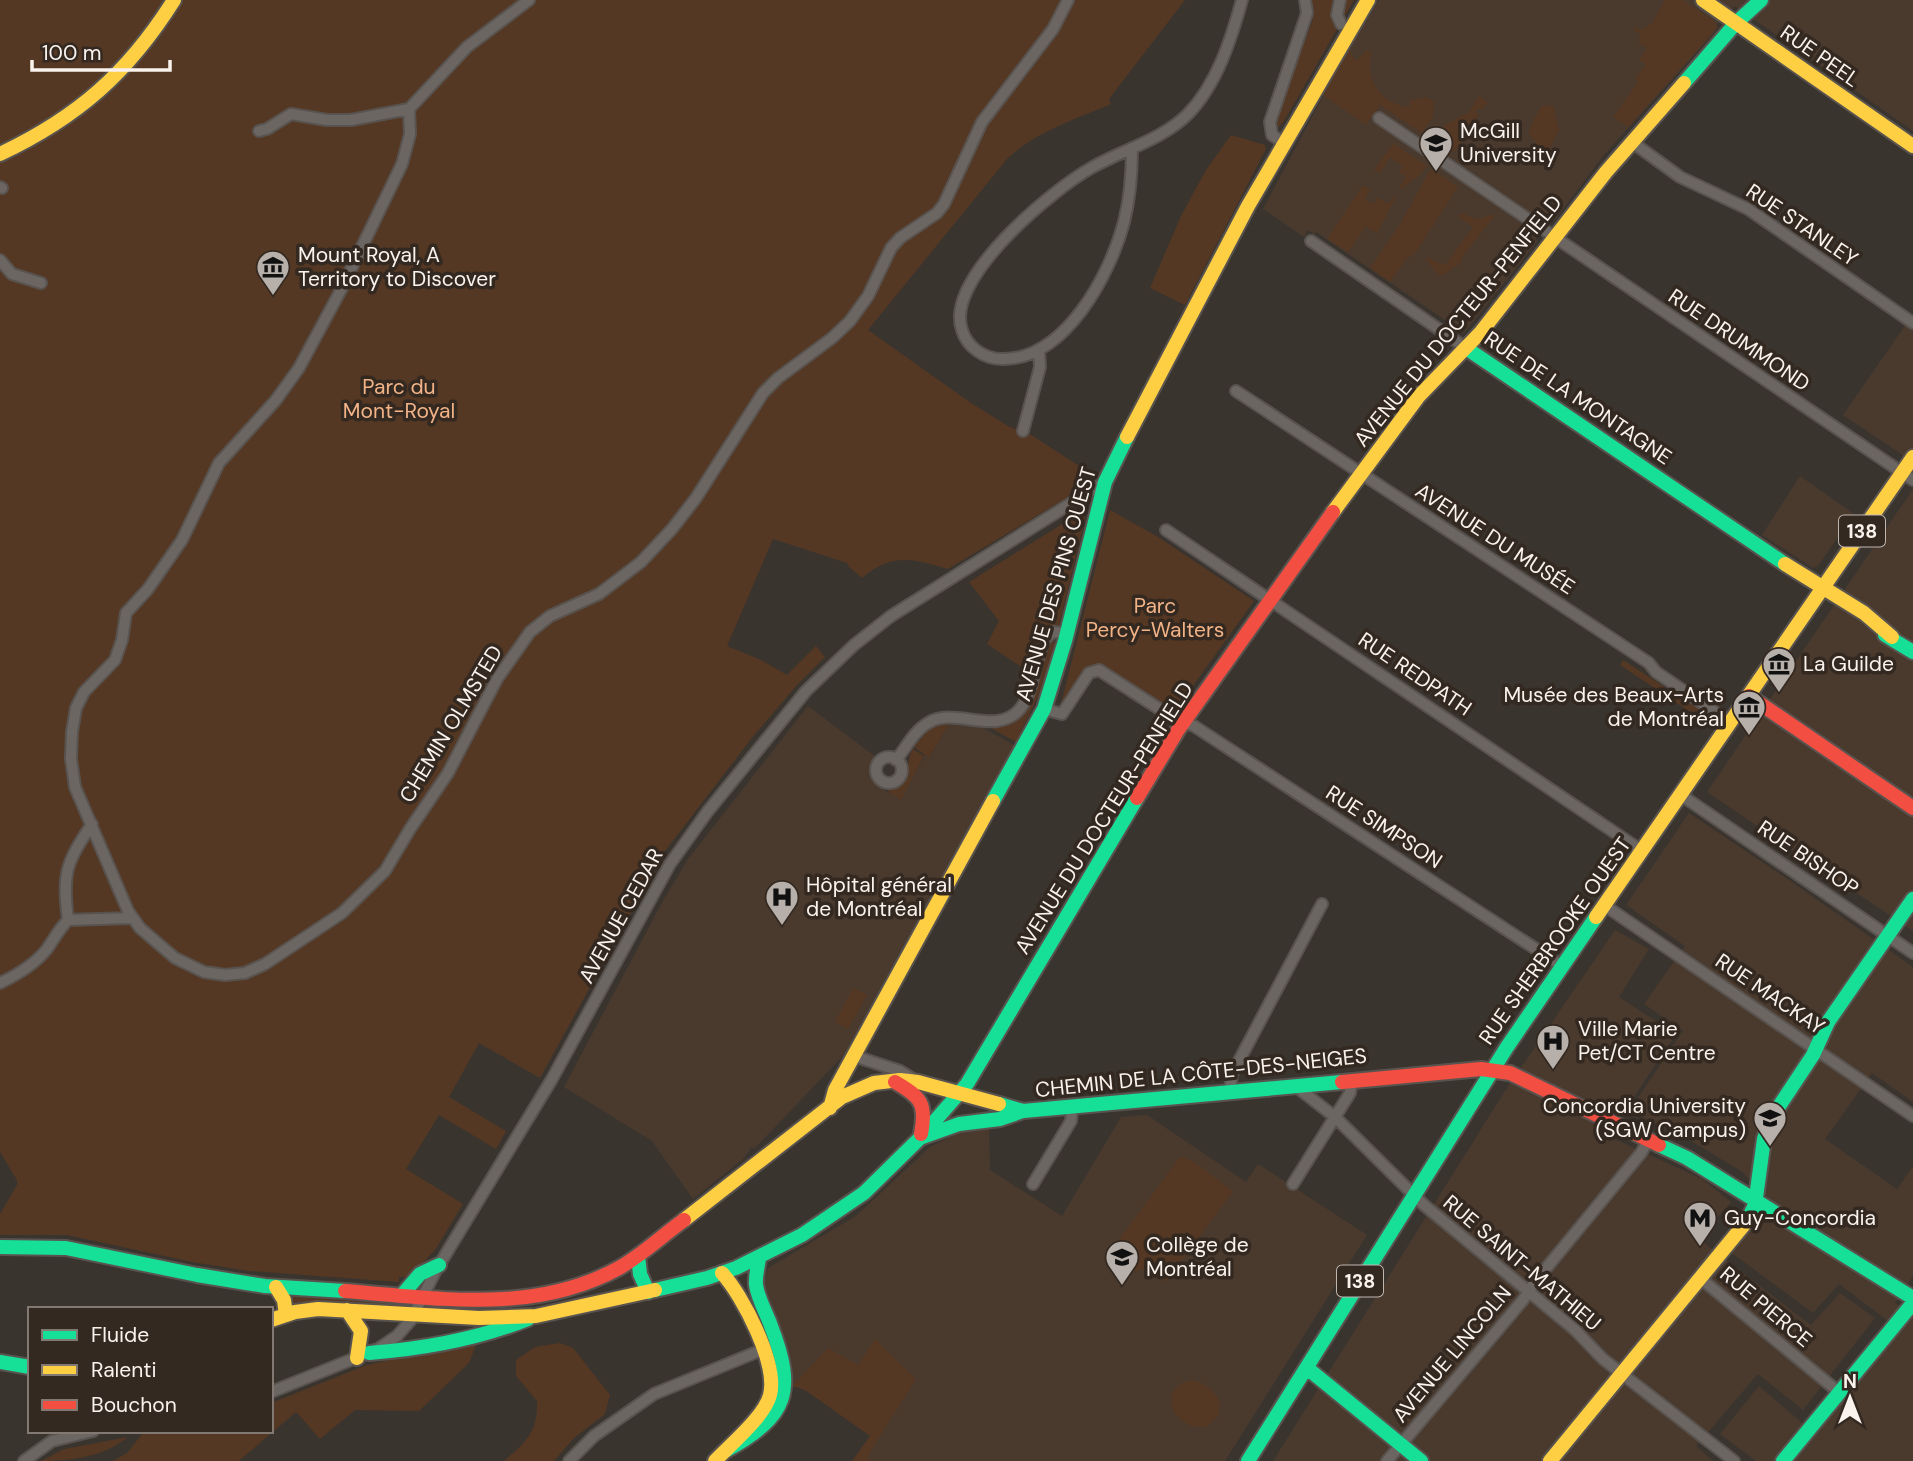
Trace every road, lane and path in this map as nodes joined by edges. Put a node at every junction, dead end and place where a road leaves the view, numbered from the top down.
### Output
1 (174, 0) edge
2 (529, 0) edge
3 (1068, 0) edge
4 (1242, 0) edge
5 (1305, 0) edge
6 (1340, 0) edge
7 (1368, 0) edge
8 (1703, 0) edge
9 (1761, 0) edge
10 (1736, 23) junction
11 (1341, 24) dead end
12 (409, 110) junction
13 (1379, 118) dead end
14 (259, 131) dead end
15 (1632, 142) junction
16 (1284, 143) junction
17 (1913, 146) edge
18 (1132, 148) junction
19 (0, 154) edge
20 (1556, 238) junction
21 (1311, 241) dead end
22 (0, 260) edge
23 (41, 283) dead end
24 (1913, 323) edge
25 (1466, 348) junction
26 (1039, 351) junction
27 (1236, 391) dead end
28 (1023, 432) dead end
29 (1913, 457) edge
30 (1360, 474) junction
31 (1907, 477) edge
32 (1105, 482) junction
33 (1913, 486) edge
34 (1071, 505) junction
35 (1096, 515) junction
36 (1166, 530) dead end
37 (1822, 589) junction
38 (1271, 600) junction
39 (1067, 634) junction
40 (1913, 652) edge
41 (1749, 696) junction
42 (1044, 709) junction
43 (1185, 722) junction
44 (1731, 723) junction
45 (896, 760) dead end
46 (1681, 794) junction
47 (1913, 808) edge
48 (92, 824) junction
49 (1642, 851) junction
50 (1913, 899) edge
51 (1322, 904) dead end
52 (1604, 905) junction
53 (131, 918) junction
54 (68, 920) junction
55 (1888, 936) junction
56 (1913, 953) edge
57 (1562, 966) junction
58 (0, 983) edge
59 (1815, 1049) junction
60 (854, 1056) junction
61 (1492, 1069) junction
62 (1352, 1080) junction
63 (893, 1081) junction
64 (918, 1082) junction
65 (1294, 1085) junction
66 (1230, 1091) junction
67 (960, 1093) junction
68 (1072, 1107) junction
69 (830, 1108) junction
70 (1023, 1111) junction
71 (1913, 1116) edge
72 (1335, 1118) junction
73 (920, 1138) junction
74 (1649, 1139) junction
75 (1032, 1184) dead end
76 (1293, 1184) dead end
77 (1414, 1194) junction
78 (1755, 1200) junction
79 (0, 1247) edge
80 (638, 1256) junction
81 (760, 1258) junction
82 (439, 1265) junction
83 (722, 1273) junction
84 (1700, 1278) junction
85 (276, 1287) junction
86 (648, 1292) junction
87 (1528, 1292) junction
88 (402, 1295) junction
89 (422, 1296) junction
90 (1913, 1298) edge
91 (1913, 1303) edge
92 (347, 1310) junction
93 (415, 1314) junction
94 (286, 1315) junction
95 (536, 1316) junction
96 (273, 1319) edge
97 (778, 1343) junction
98 (763, 1350) junction
99 (363, 1355) junction
100 (0, 1362) edge
101 (28, 1367) edge
102 (1307, 1368) junction
103 (1621, 1373) junction
104 (273, 1391) edge
105 (1840, 1393) junction
106 (85, 1433) edge
107 (1401, 1444) junction
108 (727, 1450) junction
109 (24, 1461) edge
110 (569, 1461) edge
111 (715, 1461) edge
112 (1248, 1461) edge
113 (1387, 1461) edge
114 (1421, 1461) edge
115 (1549, 1461) edge
116 (1734, 1461) edge
117 (1783, 1461) edge

1 - 19 main road
2 - 12 street
3 - 53 street, CHEMIN OLMSTED
4 - 18 street
5 - 16 street
6 - 11 street
7 - 16 main road, AVENUE DES PINS OUEST
8 - 10 main road, RUE PEEL
9 - 10 main road, AVENUE DU DOCTEUR-PENFIELD
10 - 15 main road, AVENUE DU DOCTEUR-PENFIELD
10 - 17 main road, RUE PEEL
12 - 14 street
12 - 48 street, CHEMIN OLMSTED
13 - 20 street, RUE DRUMMOND
15 - 20 main road, AVENUE DU DOCTEUR-PENFIELD
15 - 24 street, RUE STANLEY
16 - 32 main road, AVENUE DES PINS OUEST
18 - 26 street
18 - 26 street
20 - 25 main road, AVENUE DU DOCTEUR-PENFIELD
20 - 31 street, RUE DRUMMOND
21 - 25 street, RUE DE LA MONTAGNE
22 - 23 street
25 - 30 main road, AVENUE DU DOCTEUR-PENFIELD
25 - 37 main road, RUE DE LA MONTAGNE
26 - 28 street
27 - 30 street, AVENUE DU MUSÉE
29 - 31 main road, RUE SHERBROOKE OUEST / 138
30 - 38 main road, AVENUE DU DOCTEUR-PENFIELD
30 - 44 street, AVENUE DU MUSÉE
31 - 33 street, RUE DRUMMOND
31 - 37 main road, RUE SHERBROOKE OUEST / 138
32 - 34 street, AVENUE CEDAR
32 - 35 main road, AVENUE DES PINS OUEST
34 - 35 street
34 - 82 street, AVENUE CEDAR
35 - 39 main road, AVENUE DES PINS OUEST
36 - 38 street, RUE REDPATH
37 - 40 main road, RUE DE LA MONTAGNE
37 - 41 main road, RUE SHERBROOKE OUEST / 138
38 - 43 main road, AVENUE DU DOCTEUR-PENFIELD
38 - 49 street, RUE REDPATH
39 - 42 main road, AVENUE DES PINS OUEST
39 - 45 street
41 - 44 main road, RUE SHERBROOKE OUEST / 138
41 - 47 main road
42 - 43 street, RUE SIMPSON
42 - 60 main road, AVENUE DES PINS OUEST
43 - 57 street, RUE SIMPSON
43 - 67 main road, AVENUE DU DOCTEUR-PENFIELD
44 - 46 main road, RUE SHERBROOKE OUEST / 138
46 - 49 main road, RUE SHERBROOKE OUEST / 138
46 - 55 street, RUE BISHOP
48 - 53 street, CHEMIN OLMSTED
48 - 54 street
49 - 52 main road, RUE SHERBROOKE OUEST / 138
50 - 55 main road
51 - 66 street
52 - 57 main road, RUE SHERBROOKE OUEST / 138
52 - 59 street, RUE MACKAY
53 - 54 street
54 - 58 street
55 - 56 street, RUE BISHOP
55 - 59 main road
57 - 61 main road, RUE SHERBROOKE OUEST / 138
59 - 71 street, RUE MACKAY
59 - 78 main road
60 - 64 street, CHEMIN DE LA CÔTE-DES-NEIGES
60 - 69 main road, AVENUE DES PINS OUEST
61 - 62 main road, CHEMIN DE LA CÔTE-DES-NEIGES
61 - 74 main road
61 - 77 main road, RUE SHERBROOKE OUEST / 138
62 - 65 main road, CHEMIN DE LA CÔTE-DES-NEIGES
62 - 72 street
63 - 64 main road, CHEMIN DE LA CÔTE-DES-NEIGES
63 - 69 main road, CHEMIN DE LA CÔTE-DES-NEIGES
63 - 73 main road
64 - 67 main road, CHEMIN DE LA CÔTE-DES-NEIGES
65 - 66 main road, CHEMIN DE LA CÔTE-DES-NEIGES
65 - 72 street, RUE SAINT-MATHIEU
66 - 68 main road, CHEMIN DE LA CÔTE-DES-NEIGES
67 - 70 main road, CHEMIN DE LA CÔTE-DES-NEIGES
67 - 73 main road, AVENUE DU DOCTEUR-PENFIELD
68 - 70 main road, CHEMIN DE LA CÔTE-DES-NEIGES
68 - 75 street
69 - 80 main road, CHEMIN DE LA CÔTE-DES-NEIGES
70 - 73 main road
72 - 76 street
72 - 77 street, RUE SAINT-MATHIEU
73 - 81 main road, AVENUE DU DOCTEUR-PENFIELD
74 - 78 main road
74 - 87 street, AVENUE LINCOLN
77 - 87 street, RUE SAINT-MATHIEU
77 - 102 main road, RUE SHERBROOKE OUEST / 138
78 - 84 main road
78 - 90 main road
79 - 85 main road, CHEMIN DE LA CÔTE-DES-NEIGES
80 - 86 main road
80 - 89 main road, CHEMIN DE LA CÔTE-DES-NEIGES
81 - 83 main road, AVENUE DU DOCTEUR-PENFIELD
81 - 97 main road
82 - 88 main road
82 - 89 street, AVENUE CEDAR
83 - 86 main road, AVENUE DU DOCTEUR-PENFIELD
83 - 98 main road
84 - 103 main road
84 - 105 street, RUE PIERCE
85 - 88 main road, CHEMIN DE LA CÔTE-DES-NEIGES
85 - 94 main road
86 - 95 main road, AVENUE DU DOCTEUR-PENFIELD
87 - 103 street, RUE SAINT-MATHIEU
87 - 107 street, AVENUE LINCOLN
88 - 89 main road, CHEMIN DE LA CÔTE-DES-NEIGES
89 - 93 street, AVENUE CEDAR
91 - 105 main road
92 - 93 main road, AVENUE DU DOCTEUR-PENFIELD
92 - 94 main road, AVENUE DU DOCTEUR-PENFIELD
92 - 99 main road
93 - 95 main road, AVENUE DU DOCTEUR-PENFIELD
93 - 99 street, AVENUE CEDAR
94 - 96 main road, AVENUE DU DOCTEUR-PENFIELD
95 - 99 main road
97 - 98 street
97 - 108 main road
98 - 108 main road
98 - 110 street
99 - 104 street, AVENUE CEDAR
100 - 101 main road
102 - 107 main road
102 - 112 main road, RUE SHERBROOKE OUEST / 138
103 - 115 main road
103 - 116 street, RUE SAINT-MATHIEU
105 - 117 main road
106 - 109 street
107 - 113 street, AVENUE LINCOLN
107 - 114 main road
108 - 111 main road

